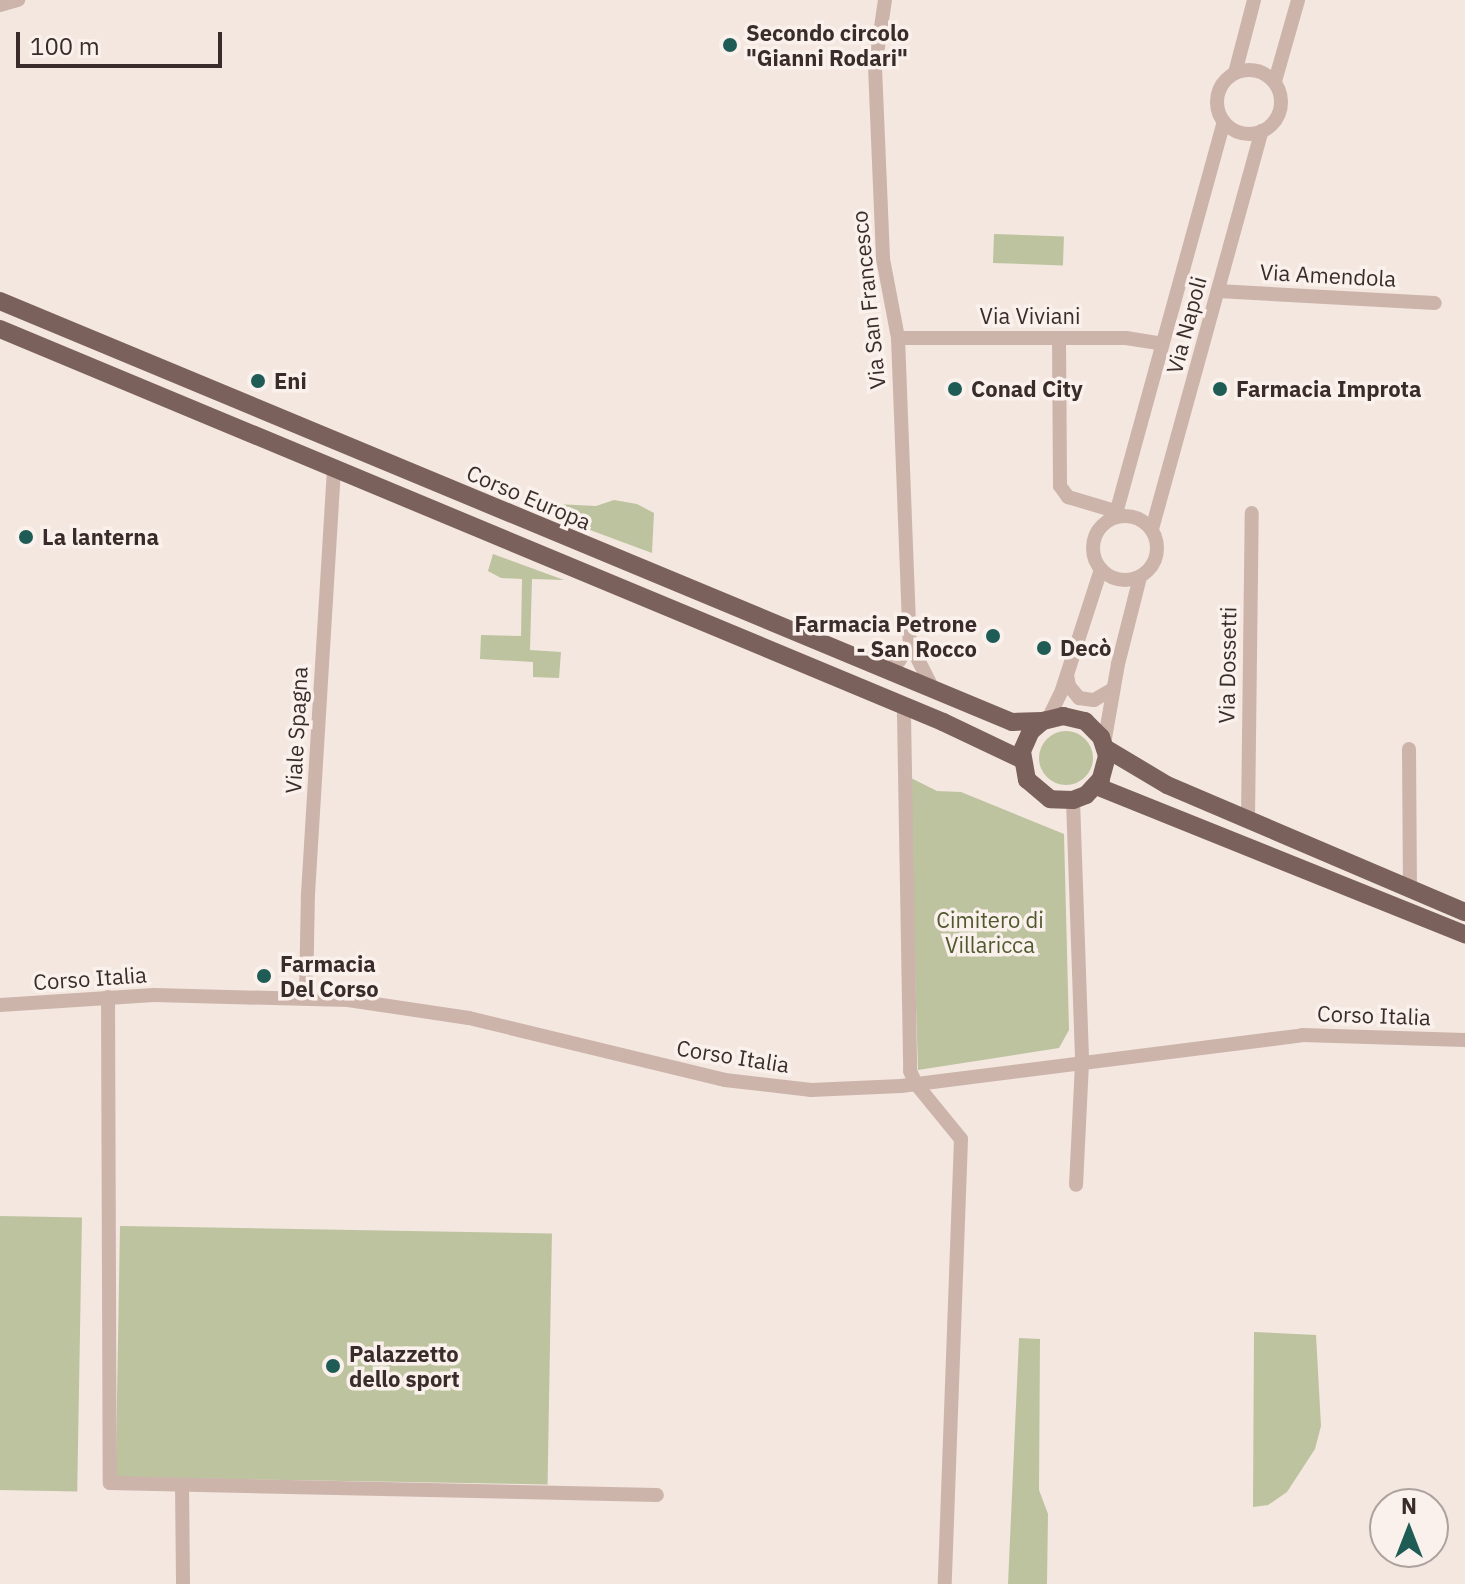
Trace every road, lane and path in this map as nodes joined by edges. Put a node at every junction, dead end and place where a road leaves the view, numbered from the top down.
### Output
1 (18, 0) edge
2 (885, 0) edge
3 (1254, 0) edge
4 (1298, 0) edge
5 (0, 5) edge
6 (1235, 73) junction
7 (1275, 81) junction
8 (1224, 122) junction
9 (1262, 131) junction
10 (1218, 291) junction
11 (0, 301) edge
12 (1435, 303) dead end
13 (0, 329) edge
14 (898, 338) junction
15 (1059, 338) junction
16 (1162, 344) junction
17 (334, 467) junction
18 (1252, 513) dead end
19 (1115, 514) junction
20 (1152, 529) junction
21 (1101, 569) junction
22 (1140, 577) junction
23 (910, 644) junction
24 (884, 670) junction
25 (1067, 675) junction
26 (1113, 689) junction
27 (934, 691) junction
28 (907, 707) junction
29 (1046, 720) junction
30 (1105, 746) junction
31 (1409, 749) dead end
32 (1021, 759) junction
33 (1096, 786) junction
34 (1073, 800) junction
35 (1248, 819) junction
36 (1410, 889) junction
37 (1465, 912) edge
38 (1465, 934) edge
39 (306, 996) junction
40 (108, 997) junction
41 (0, 1005) edge
42 (1465, 1040) edge
43 (1082, 1063) junction
44 (916, 1084) junction
45 (1076, 1185) dead end
46 (182, 1485) junction
47 (657, 1495) dead end
48 (183, 1584) edge
49 (945, 1584) edge

1 - 5 street
2 - 14 street, Via San Francesco
3 - 6 street
4 - 7 street
6 - 7 street
6 - 8 street
7 - 9 street
8 - 9 street
8 - 16 street, Via Napoli
9 - 10 street, Via Napoli
10 - 12 street, Via Amendola
10 - 20 street, Via Napoli
11 - 24 main road, Corso Europa
13 - 17 main road
14 - 15 street, Via Viviani
14 - 23 street, Via San Francesco
15 - 16 street, Via Viviani
15 - 19 street
16 - 19 street, Via Napoli
17 - 28 main road
17 - 39 street, Viale Spagna
18 - 35 street, Via Dossetti
19 - 20 street
19 - 21 street
20 - 22 street
21 - 22 street
21 - 25 street
22 - 26 street
23 - 24 street
23 - 27 street, Via San Francesco
24 - 27 main road, Corso Europa
25 - 26 street
25 - 29 street
26 - 30 street
27 - 29 main road, Corso Europa
28 - 32 main road
28 - 44 street
29 - 30 main road
29 - 32 main road
30 - 33 main road
30 - 35 main road
31 - 36 street
32 - 34 main road
33 - 34 main road
33 - 38 main road
34 - 43 street
35 - 36 main road
36 - 37 main road
39 - 40 street, Corso Italia
39 - 44 street, Corso Italia
40 - 41 street, Corso Italia
40 - 46 street
42 - 43 street, Corso Italia
43 - 44 street, Corso Italia
43 - 45 street
44 - 49 street
46 - 47 street
46 - 48 street

